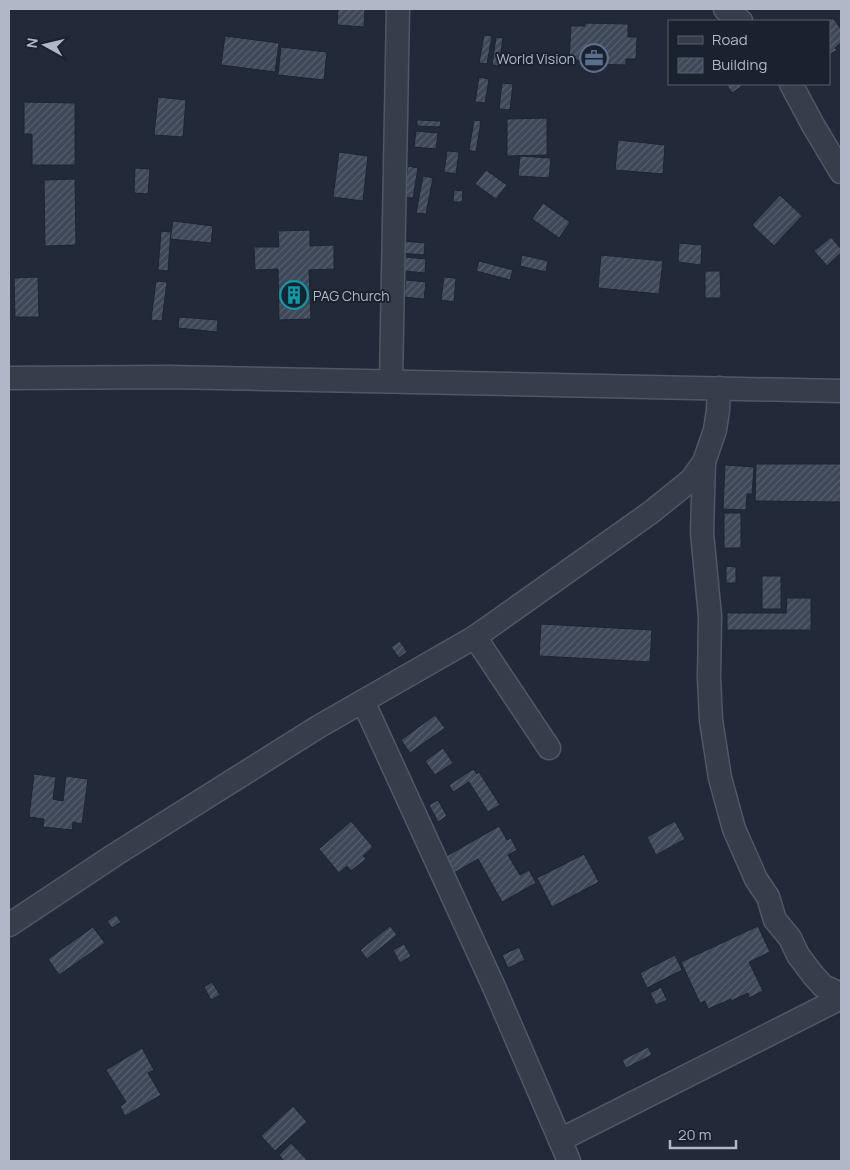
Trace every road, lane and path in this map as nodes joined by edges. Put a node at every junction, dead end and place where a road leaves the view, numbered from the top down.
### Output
1 (398, 9) edge
2 (725, 9) edge
3 (740, 20) edge
4 (792, 85) edge
5 (841, 172) edge
6 (9, 378) edge
7 (391, 381) junction
8 (719, 388) junction
9 (841, 391) edge
10 (704, 462) junction
11 (475, 636) junction
12 (363, 702) junction
13 (549, 748) dead end
14 (9, 925) edge
15 (841, 996) edge
16 (560, 1140) junction
17 (569, 1161) edge

1 - 7 street
2 - 3 street
4 - 5 street
6 - 7 street
7 - 8 street
8 - 9 street
8 - 10 street
10 - 11 street
10 - 15 street
11 - 12 street
11 - 13 street
12 - 14 street
12 - 16 street
15 - 16 street
16 - 17 street

